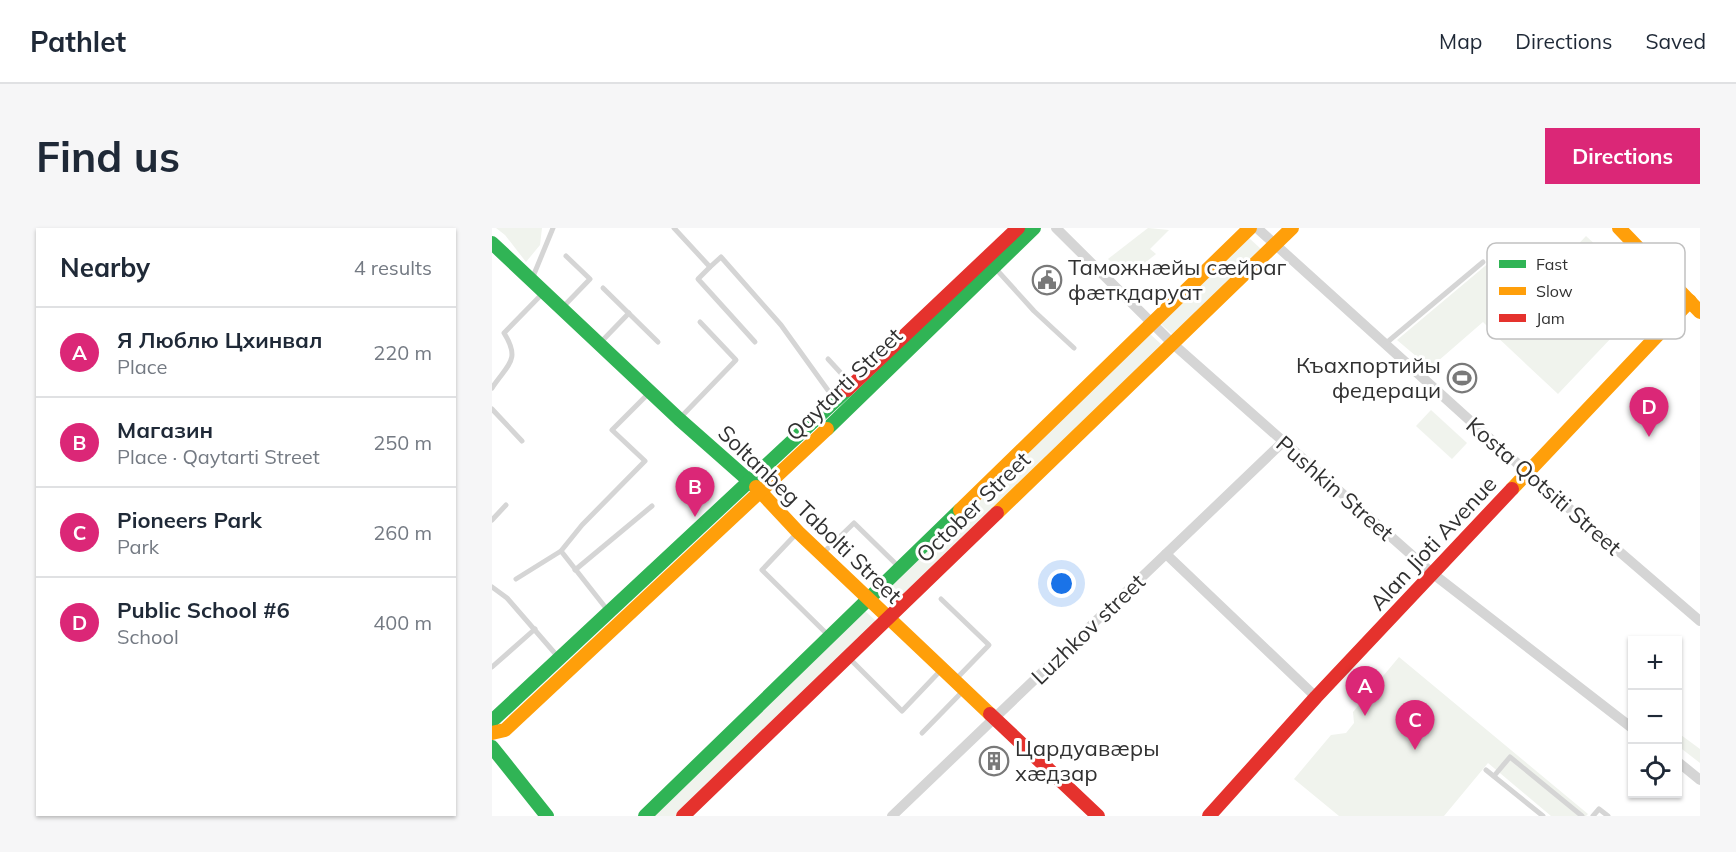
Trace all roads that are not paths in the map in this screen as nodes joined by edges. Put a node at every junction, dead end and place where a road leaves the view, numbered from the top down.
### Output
1 (554, 228) edge
2 (674, 228) edge
3 (1018, 228) edge
4 (1034, 228) edge
5 (1056, 228) edge
6 (1250, 228) edge
7 (1257, 228) edge
8 (1292, 228) edge
9 (1619, 228) edge
10 (492, 243) edge
11 (1634, 243) edge
12 (1274, 245) junction
13 (566, 256) dead end
14 (1483, 262) dead end
15 (710, 267) junction
16 (995, 268) junction
17 (532, 280) junction
18 (603, 288) dead end
19 (544, 292) junction
20 (1685, 296) edge
21 (1690, 301) junction
22 (1685, 306) edge
23 (562, 309) junction
24 (1700, 312) edge
25 (629, 313) junction
26 (700, 322) dead end
27 (1152, 323) junction
28 (1654, 339) edge
29 (658, 342) dead end
30 (755, 342) dead end
31 (1172, 343) junction
32 (599, 344) junction
33 (1384, 345) junction
34 (1074, 348) dead end
35 (828, 359) dead end
36 (852, 386) junction
37 (492, 388) edge
38 (650, 392) junction
39 (836, 401) junction
40 (492, 409) edge
41 (679, 419) junction
42 (522, 441) dead end
43 (1283, 442) junction
44 (1528, 473) junction
45 (751, 482) junction
46 (761, 493) junction
47 (506, 505) dead end
48 (652, 506) dead end
49 (492, 520) edge
50 (798, 532) junction
51 (561, 551) junction
52 (822, 554) junction
53 (1166, 554) junction
54 (899, 567) junction
55 (575, 570) junction
56 (1432, 573) junction
57 (516, 579) dead end
58 (492, 587) edge
59 (868, 598) junction
60 (941, 599) dead end
61 (610, 613) junction
62 (888, 617) junction
63 (1700, 621) edge
64 (534, 629) junction
65 (829, 636) junction
66 (847, 657) junction
67 (561, 659) junction
68 (492, 667) edge
69 (942, 669) junction
70 (960, 685) junction
71 (1316, 698) junction
72 (994, 718) junction
73 (492, 721) edge
74 (1628, 725) edge
75 (492, 733) edge
76 (922, 733) dead end
77 (492, 747) edge
78 (1682, 766) edge
79 (1486, 770) dead end
80 (1494, 776) junction
81 (1700, 780) edge
82 (547, 816) edge
83 (645, 816) edge
84 (683, 816) edge
85 (892, 816) edge
86 (1098, 816) edge
87 (1209, 816) edge
88 (1543, 816) edge
89 (1582, 816) edge
90 (1593, 816) edge
91 (1608, 816) edge

1 - 17 lane
2 - 15 lane
3 - 36 street, Qaytarti Street
4 - 16 street, Qaytarti Street
5 - 27 street, Pushkin Street
6 - 27 street, October Street
7 - 12 street, Kosta Qotsiti Street
8 - 12 street, October Street
9 - 11 street
10 - 17 street, Soltanbeg Tabolti Street
12 - 31 street, October Street
12 - 33 street, Kosta Qotsiti Street
13 - 23 lane
14 - 33 lane
15 - 30 lane
15 - 39 lane
16 - 34 lane
16 - 46 street, Qaytarti Street
17 - 19 street, Soltanbeg Tabolti Street
18 - 25 lane
19 - 23 street, Soltanbeg Tabolti Street
19 - 37 lane
20 - 21 street
21 - 22 street, Alan Jioti Avenue
21 - 24 street
23 - 32 street, Soltanbeg Tabolti Street
25 - 29 lane
25 - 32 lane
26 - 41 lane
27 - 31 street, Pushkin Street
27 - 54 street, October Street
28 - 44 street, Alan Jioti Avenue
31 - 43 street, Pushkin Street
31 - 62 street, October Street
32 - 38 street, Soltanbeg Tabolti Street
33 - 44 street, Kosta Qotsiti Street
35 - 36 lane
36 - 39 street, Qaytarti Street
38 - 41 street, Soltanbeg Tabolti Street
38 - 51 lane
39 - 45 street, Qaytarti Street
40 - 42 lane
41 - 45 street, Soltanbeg Tabolti Street
43 - 53 street, Luzhkov street
43 - 56 street, Pushkin Street
44 - 56 street, Alan Jioti Avenue
44 - 63 street, Kosta Qotsiti Street
45 - 46 street, Soltanbeg Tabolti Street
45 - 61 street, Qaytarti Street
46 - 50 street, Soltanbeg Tabolti Street
46 - 75 street, Qaytarti Street
47 - 49 lane
48 - 55 lane
50 - 52 street, Soltanbeg Tabolti Street
50 - 65 lane
51 - 55 lane
51 - 57 lane
52 - 54 lane
52 - 59 street, Soltanbeg Tabolti Street
53 - 71 street
53 - 72 street, Luzhkov street
54 - 59 street, October Street
55 - 61 lane
56 - 71 street, Alan Jioti Avenue
56 - 74 street, Pushkin Street
58 - 64 lane
59 - 62 street, Soltanbeg Tabolti Street
59 - 65 street, October Street
60 - 70 lane
61 - 67 street, Qaytarti Street
62 - 66 street, October Street
62 - 69 street, Soltanbeg Tabolti Street
64 - 67 lane
64 - 68 lane
65 - 83 street, October Street
66 - 69 lane
66 - 84 street, October Street
67 - 73 street, Qaytarti Street
69 - 70 street, Soltanbeg Tabolti Street
70 - 72 street, Soltanbeg Tabolti Street
70 - 76 lane
71 - 87 street, Alan Jioti Avenue
72 - 85 street, Luzhkov street
72 - 86 street, Soltanbeg Tabolti Street
77 - 82 street
78 - 81 street
79 - 80 lane
80 - 88 lane
80 - 89 lane
90 - 91 lane

